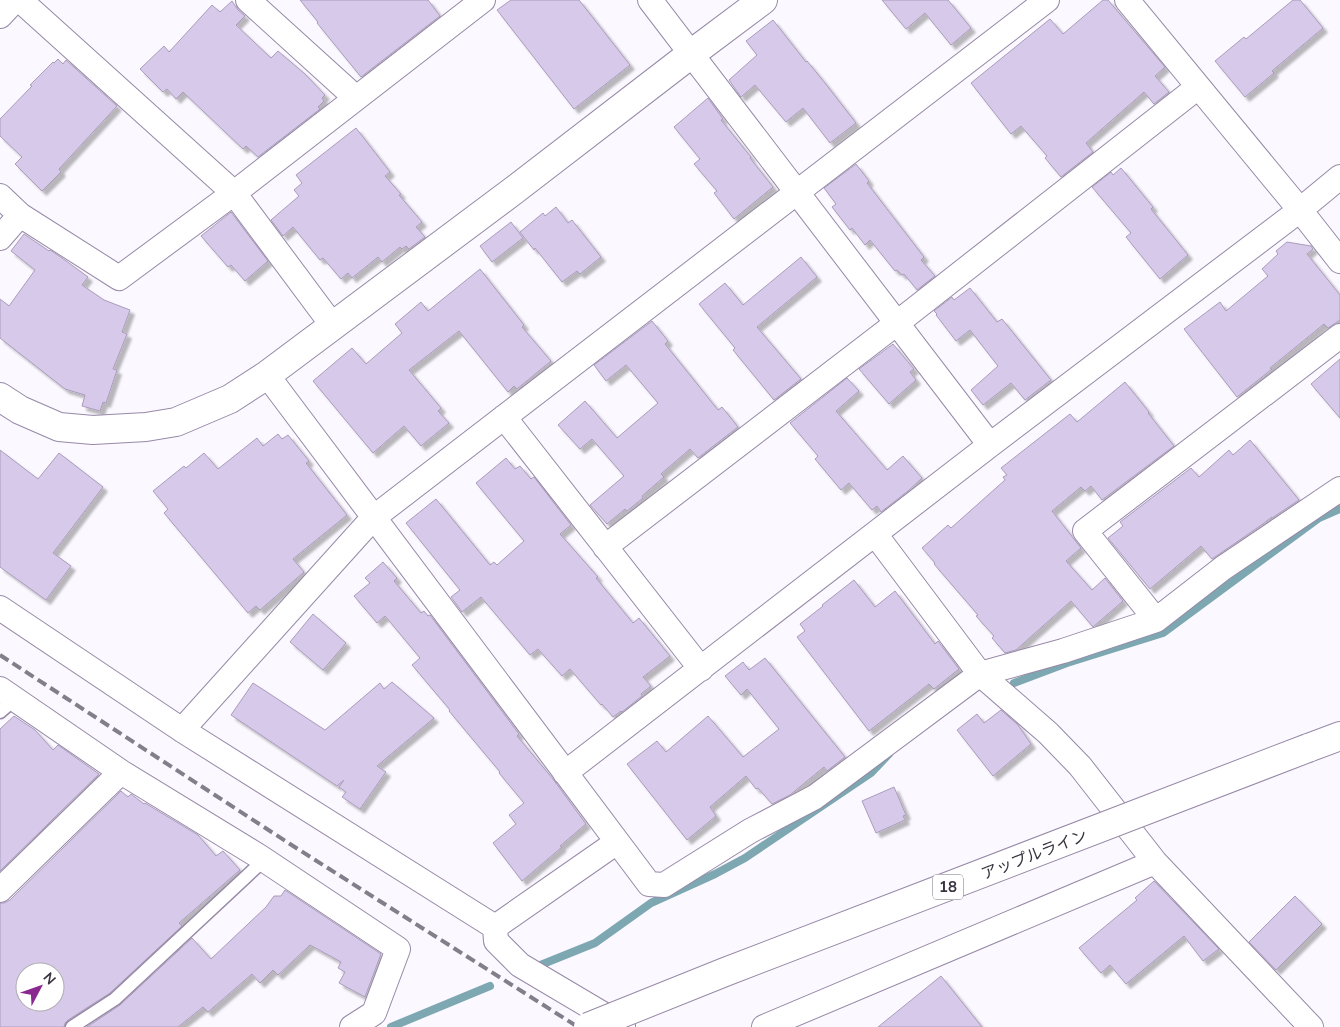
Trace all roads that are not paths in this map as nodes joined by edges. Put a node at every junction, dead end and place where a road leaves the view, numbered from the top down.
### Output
1 (15, 0) edge
2 (20, 0) edge
3 (248, 0) edge
4 (483, 0) edge
5 (650, 0) edge
6 (763, 0) edge
7 (1047, 0) edge
8 (1127, 0) edge
9 (0, 16) edge
10 (691, 54) junction
11 (1198, 87) junction
12 (356, 98) junction
13 (1340, 177) edge
14 (797, 192) junction
15 (234, 193) junction
16 (0, 196) edge
17 (1300, 210) junction
18 (20, 215) junction
19 (0, 238) edge
20 (1340, 261) edge
21 (896, 323) junction
22 (333, 326) junction
23 (1340, 336) edge
24 (267, 376) junction
25 (0, 397) edge
26 (504, 418) junction
27 (990, 445) junction
28 (1340, 489) edge
29 (373, 518) junction
30 (875, 534) junction
31 (605, 547) junction
32 (0, 608) edge
33 (1156, 620) junction
34 (701, 669) junction
35 (980, 674) junction
36 (5, 700) edge
37 (182, 730) junction
38 (1340, 736) edge
39 (121, 772) junction
40 (565, 773) junction
41 (617, 842) junction
42 (264, 860) junction
43 (1155, 862) junction
44 (0, 890) edge
45 (495, 927) junction
46 (72, 1027) edge
47 (352, 1027) edge
48 (588, 1027) edge
49 (624, 1027) edge
50 (764, 1027) edge
51 (1311, 1027) edge

1 - 9 street
2 - 15 street
3 - 12 street
4 - 12 street
5 - 10 street
6 - 10 main road
7 - 14 street
8 - 11 street
10 - 14 street
10 - 22 main road
11 - 17 street
11 - 21 street
12 - 15 street
13 - 17 street
14 - 21 street
14 - 26 street
15 - 18 street
15 - 22 street
16 - 18 street
17 - 20 street
17 - 27 street
18 - 19 street
21 - 27 street
21 - 31 street
22 - 24 main road
23 - 33 street
24 - 25 main road
24 - 29 street
26 - 29 street
26 - 31 street
27 - 30 street
28 - 33 street
29 - 37 street
29 - 40 street
30 - 34 street
30 - 35 street
31 - 34 street
32 - 37 street
33 - 35 street
34 - 40 street
35 - 41 street
35 - 43 street
36 - 39 street
37 - 45 street
38 - 48 main road, アップルライン / 18, bridge
39 - 42 street
39 - 44 street
40 - 41 street
41 - 45 street
42 - 46 lane
42 - 47 street
43 - 50 street
43 - 51 street
45 - 49 street

